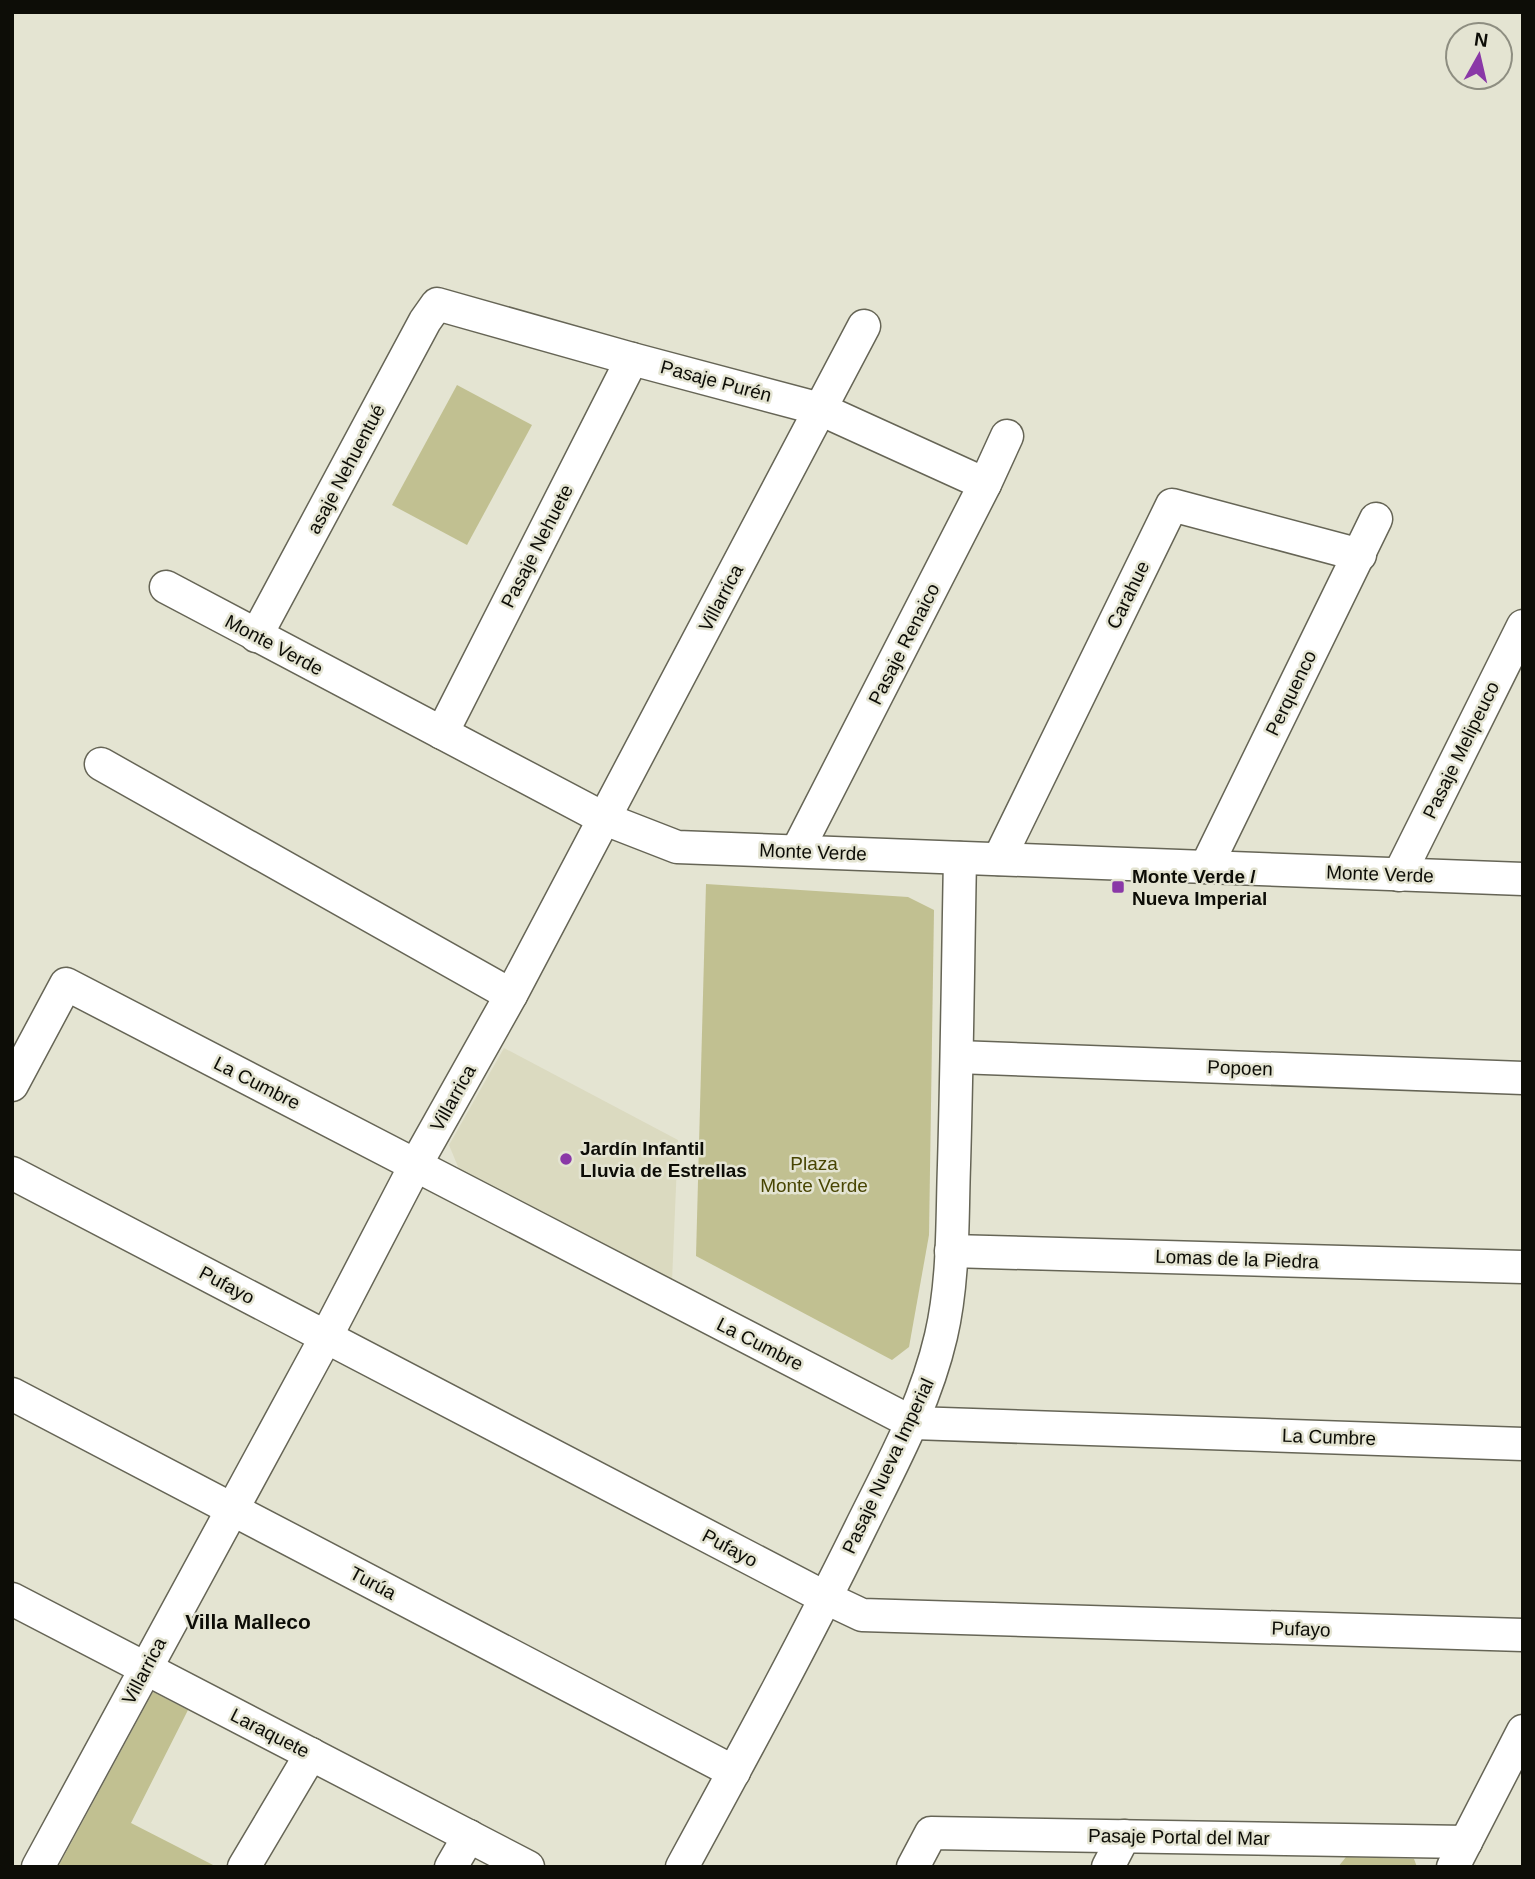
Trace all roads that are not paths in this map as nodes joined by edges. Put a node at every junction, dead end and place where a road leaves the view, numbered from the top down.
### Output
1 (437, 304) joint
2 (864, 326) dead end
3 (632, 359) junction
4 (820, 409) junction
5 (1007, 436) dead end
6 (985, 484) junction
7 (1376, 519) dead end
8 (1360, 555) junction
9 (166, 587) dead end
10 (1523, 626) edge
11 (256, 636) junction
12 (442, 733) junction
13 (101, 764) dead end
14 (605, 819) junction
15 (797, 851) junction
16 (960, 858) junction
17 (999, 859) junction
18 (1206, 867) junction
19 (1399, 875) junction
20 (1523, 879) edge
21 (511, 995) junction
22 (957, 1057) junction
23 (1523, 1078) edge
24 (12, 1085) edge
25 (415, 1166) junction
26 (12, 1173) edge
27 (951, 1251) junction
28 (1523, 1267) edge
29 (326, 1337) junction
30 (12, 1394) edge
31 (913, 1423) junction
32 (1523, 1444) edge
33 (231, 1508) junction
34 (826, 1598) junction
35 (12, 1599) edge
36 (1523, 1635) edge
37 (146, 1668) junction
38 (1523, 1731) edge
39 (311, 1754) junction
40 (734, 1772) junction
41 (469, 1836) junction
42 (1124, 1836) junction
43 (1323, 1853) edge
44 (1459, 1854) edge
45 (38, 1867) edge
46 (244, 1867) edge
47 (450, 1867) edge
48 (528, 1867) edge
49 (682, 1867) edge
50 (913, 1867) edge
51 (1108, 1867) edge

1 - 3 street, Pasaje Purén
1 - 11 street, asaje Nehuentué
2 - 4 street, Villarrica
3 - 4 street, Pasaje Purén
3 - 12 street, Pasaje Nehuete
4 - 6 street, Pasaje Purén
4 - 14 street, Villarrica
5 - 6 street, Pasaje Renaico
6 - 15 street, Pasaje Renaico
7 - 8 street, Perquenco
8 - 17 street, Carahue
8 - 18 street, Perquenco
9 - 11 street, Monte Verde
10 - 19 street, Pasaje Melipeuco
11 - 12 street, Monte Verde
12 - 14 street, Monte Verde
13 - 21 street
14 - 15 street, Monte Verde
14 - 21 street, Villarrica
15 - 16 street, Monte Verde
16 - 17 street, Monte Verde
16 - 22 street, Pasaje Nueva Imperial
17 - 18 street, Monte Verde
18 - 19 street, Monte Verde
19 - 20 street, Monte Verde
21 - 25 street, Villarrica
22 - 23 street, Popoen
22 - 27 street, Pasaje Nueva Imperial
24 - 25 street, La Cumbre
25 - 29 street, Villarrica
25 - 31 street, La Cumbre
26 - 29 street, Pufayo
27 - 28 street, Lomas de la Piedra
27 - 31 street, Pasaje Nueva Imperial
29 - 33 street, Villarrica
29 - 34 street, Pufayo
30 - 33 street, Turúa
31 - 32 street, La Cumbre
31 - 34 street, Pasaje Nueva Imperial
33 - 37 street, Villarrica
33 - 40 street, Turúa
34 - 36 street, Pufayo
34 - 40 street, Pasaje Nueva Imperial
35 - 37 street, Laraquete
37 - 39 street, Laraquete
37 - 45 street, Villarrica
38 - 44 street
39 - 41 street, Laraquete
39 - 46 street
40 - 49 street, Pasaje Nueva Imperial
41 - 47 street
41 - 48 street, Laraquete
42 - 43 street, Pasaje Portal del Mar
42 - 50 street, Pasaje Portal del Mar
42 - 51 street
43 - 44 street, Pasaje Portal del Mar

